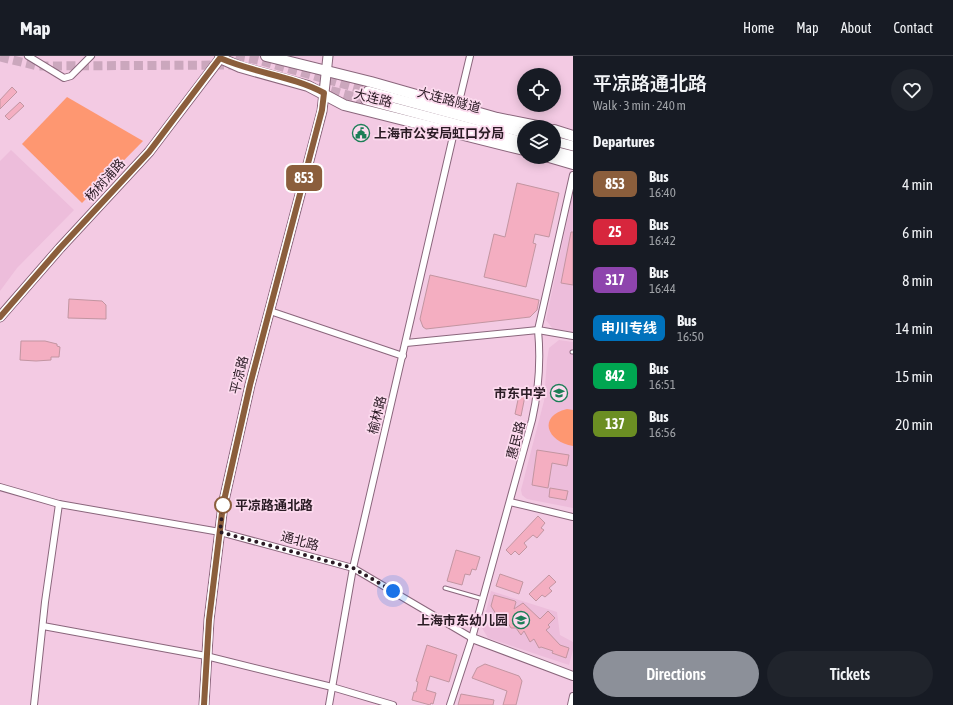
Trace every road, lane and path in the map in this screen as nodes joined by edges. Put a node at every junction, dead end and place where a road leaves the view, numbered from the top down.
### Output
1 (28, 56) edge
2 (91, 56) edge
3 (266, 56) edge
4 (328, 56) edge
5 (470, 56) edge
6 (221, 57) edge
7 (326, 72) junction
8 (324, 93) junction
9 (458, 106) junction
10 (517, 122) edge
11 (517, 131) edge
12 (454, 132) junction
13 (561, 132) edge
14 (573, 136) edge
15 (517, 140) edge
16 (561, 143) edge
17 (573, 146) edge
18 (517, 148) edge
19 (561, 153) edge
20 (573, 156) edge
21 (561, 160) edge
22 (573, 164) edge
23 (573, 175) edge
24 (270, 311) junction
25 (0, 317) edge
26 (538, 330) junction
27 (573, 336) edge
28 (406, 343) junction
29 (403, 356) junction
30 (0, 487) edge
31 (510, 502) junction
32 (59, 504) junction
33 (573, 517) edge
34 (220, 532) junction
35 (353, 568) junction
36 (445, 588) dead end
37 (483, 599) junction
38 (43, 626) junction
39 (472, 638) junction
40 (206, 656) junction
41 (573, 676) edge
42 (332, 687) junction
43 (573, 696) edge
44 (34, 705) edge
45 (204, 705) edge
46 (329, 705) edge
47 (393, 705) edge
48 (450, 705) edge
49 (571, 705) edge

1 - 2 street
3 - 7 main road, 大连路
4 - 7 main road, 平凉路
5 - 9 street
6 - 8 main road, 大连路
6 - 25 main road, 杨树浦路
7 - 8 main road, 平凉路
7 - 9 main road, 大连路
8 - 12 main road, 大连路
8 - 24 main road, 平凉路
9 - 10 main road, 大连路
11 - 15 main road, 大连路隧道
12 - 18 main road, 大连路
12 - 28 street, 榆林路
13 - 14 main road
16 - 17 main road
19 - 20 main road
21 - 22 main road
23 - 26 street, 惠民路
24 - 29 street
24 - 34 main road, 平凉路
26 - 27 street
26 - 28 street
26 - 31 street, 惠民路
28 - 29 street, 榆林路
29 - 35 street, 榆林路
30 - 32 street, 通北路
31 - 33 street
31 - 37 street, 惠民路
32 - 34 street, 通北路
32 - 38 street
34 - 35 street, 通北路
34 - 40 main road, 平凉路
35 - 39 street, 通北路
35 - 42 street, 榆林路
36 - 37 lane
37 - 39 street, 惠民路
38 - 40 street
38 - 44 street
39 - 41 street, 通北路
39 - 48 street, 惠民路
40 - 42 street
40 - 45 main road, 平凉路
42 - 46 street, 榆林路
42 - 47 street
43 - 49 street

